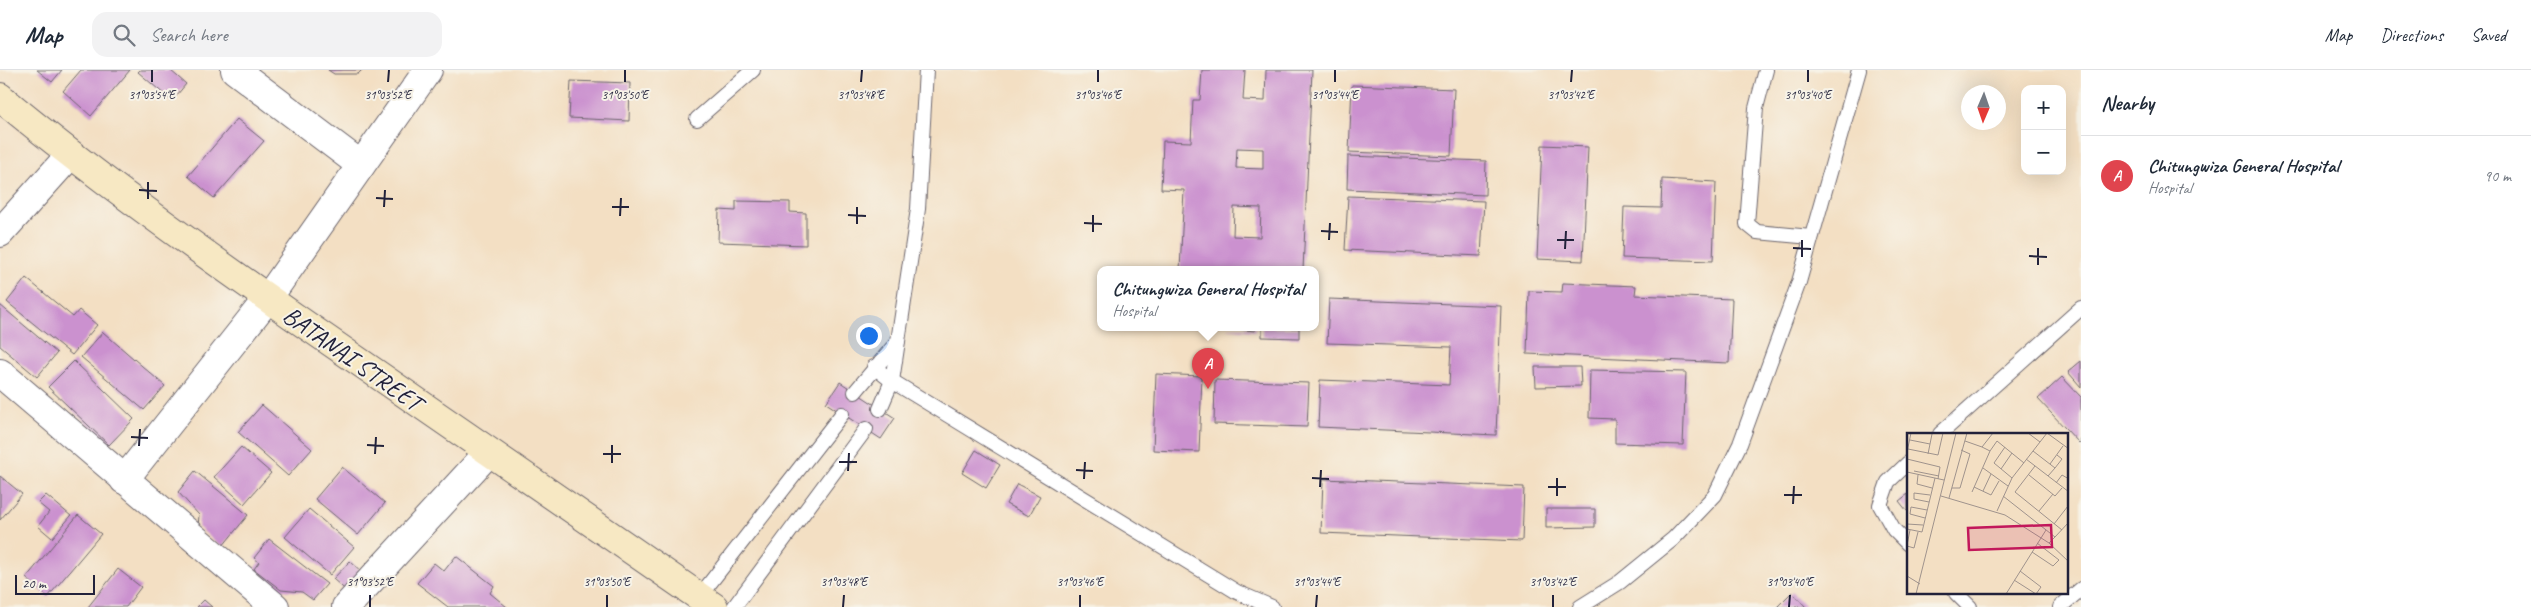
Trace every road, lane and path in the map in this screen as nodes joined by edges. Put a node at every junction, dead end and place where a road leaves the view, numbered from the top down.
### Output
1 (235, 70) edge
2 (428, 70) edge
3 (753, 70) edge
4 (926, 70) edge
5 (1766, 70) edge
6 (1859, 70) edge
7 (0, 97) edge
8 (697, 119) dead end
9 (70, 155) junction
10 (360, 165) junction
11 (0, 233) edge
12 (1811, 237) junction
13 (268, 298) junction
14 (2081, 308) edge
15 (898, 340) junction
16 (874, 367) junction
17 (0, 373) edge
18 (892, 381) junction
19 (855, 392) dead end
20 (880, 409) dead end
21 (842, 414) dead end
22 (866, 429) dead end
23 (1941, 433) edge
24 (488, 452) junction
25 (1907, 464) edge
26 (124, 480) junction
27 (1907, 543) edge
28 (2081, 589) edge
29 (1957, 594) edge
30 (701, 604) edge
31 (276, 607) edge
32 (346, 607) edge
33 (734, 607) edge
34 (1272, 607) edge
35 (1580, 607) edge
36 (1970, 607) edge
37 (2060, 607) edge

1 - 10 street
2 - 10 street
3 - 8 lane
4 - 15 lane
5 - 12 lane
6 - 12 lane
7 - 9 street, BATANAI STREET
9 - 11 street
9 - 13 street, BATANAI STREET
10 - 13 street
12 - 35 lane
13 - 24 street, BATANAI STREET
13 - 26 street
14 - 23 lane
15 - 16 lane
15 - 18 lane
16 - 18 lane
16 - 19 lane
17 - 26 street
18 - 20 lane
18 - 34 lane
21 - 30 lane
22 - 33 lane
24 - 30 street, BATANAI STREET
24 - 32 street
25 - 27 lane
26 - 31 street
28 - 37 lane
29 - 36 lane

